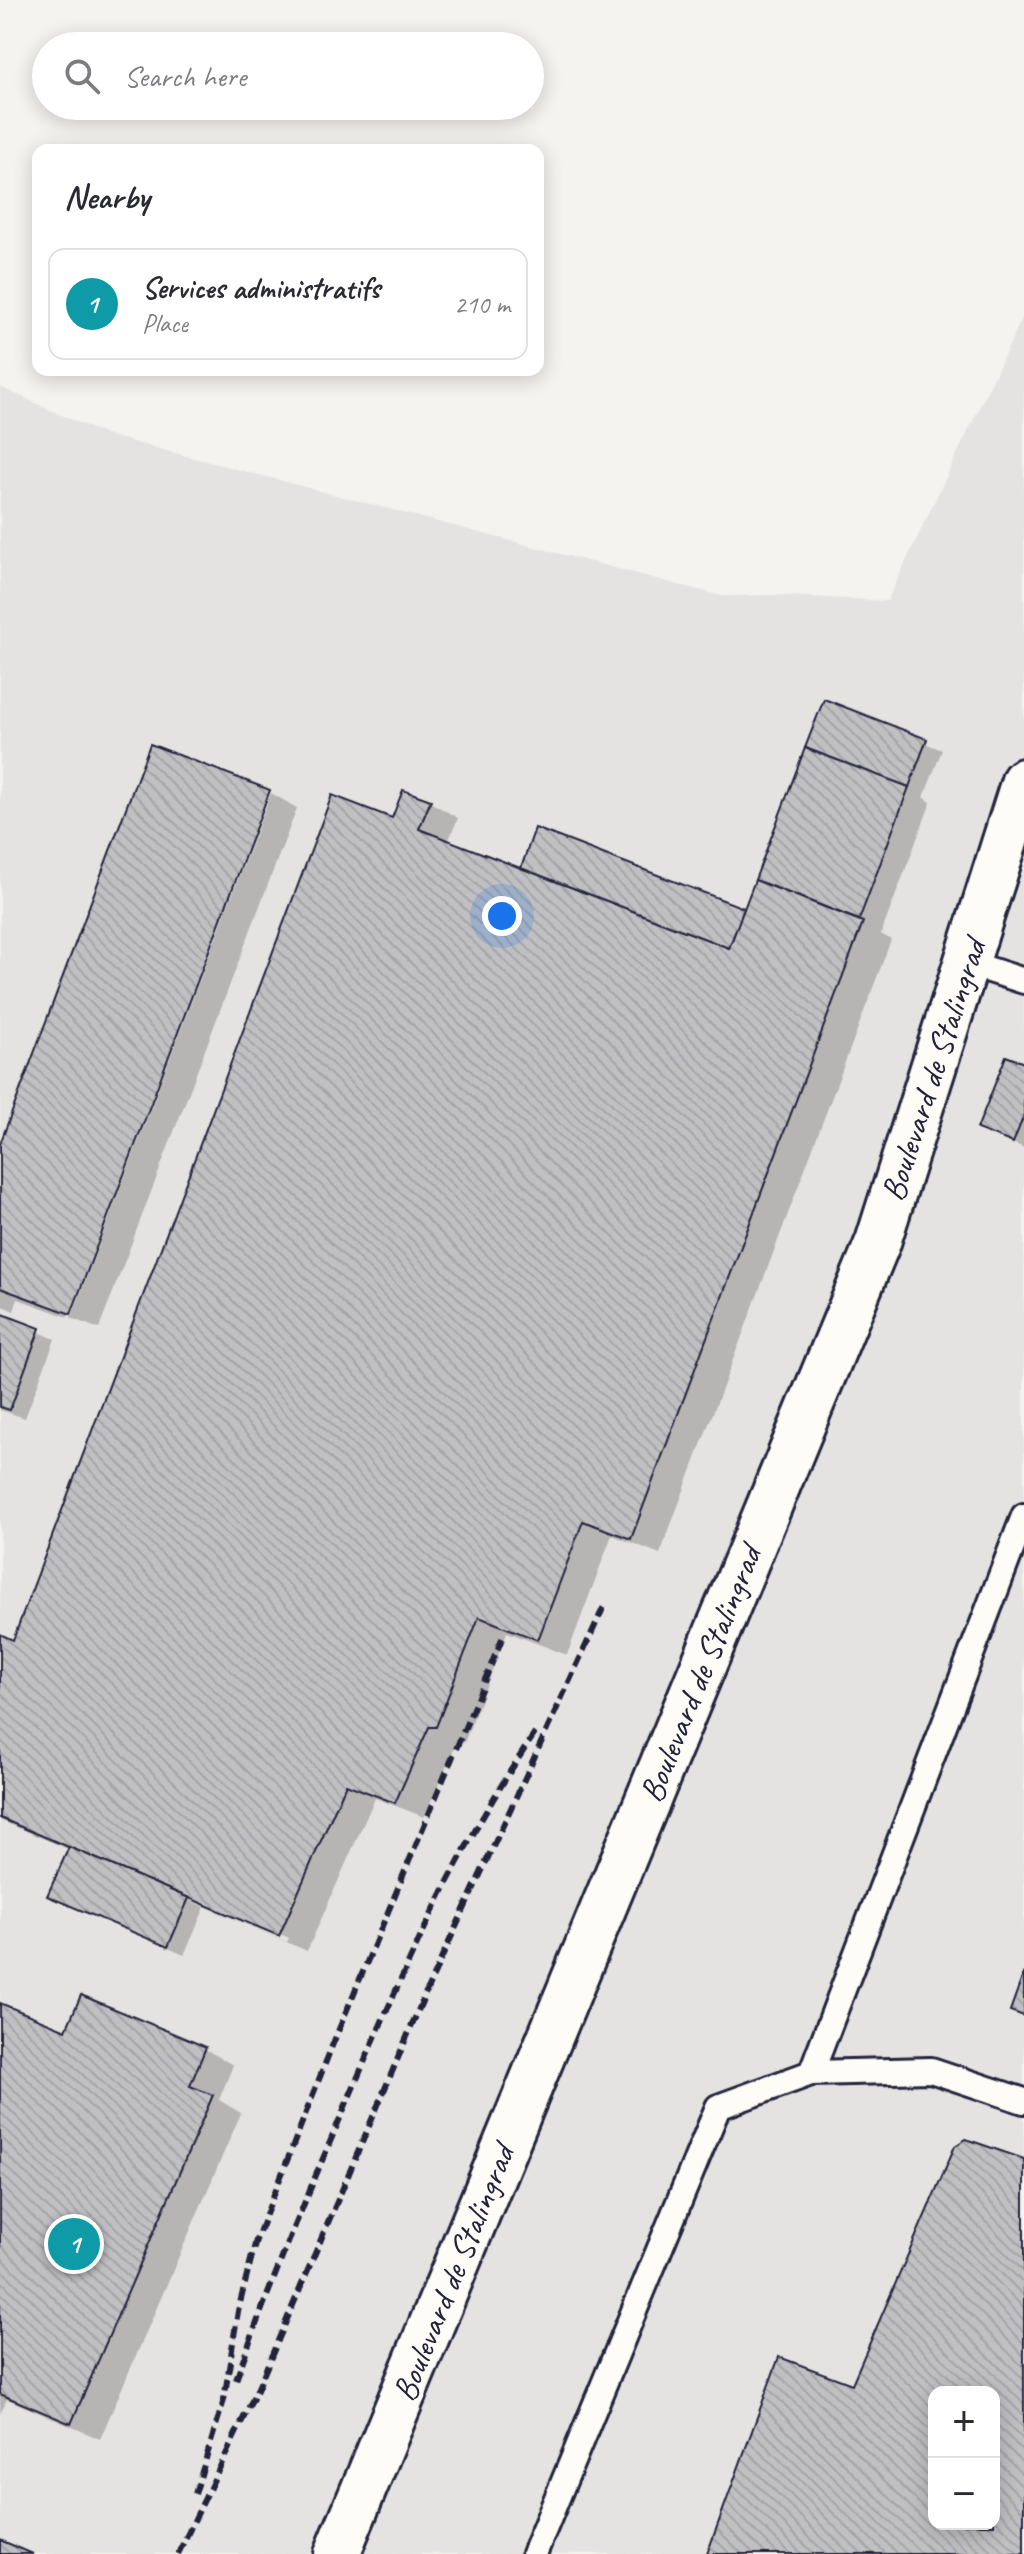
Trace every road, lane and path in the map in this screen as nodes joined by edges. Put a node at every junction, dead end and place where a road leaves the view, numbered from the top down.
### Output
1 (1024, 781) edge
2 (968, 963) junction
3 (1024, 981) edge
4 (1024, 1516) edge
5 (811, 2073) junction
6 (1024, 2101) edge
7 (337, 2554) edge
8 (534, 2554) edge

1 - 2 main road, Boulevard de Stalingrad
2 - 3 lane
2 - 7 main road, Boulevard de Stalingrad
4 - 5 lane
5 - 6 lane
5 - 8 lane

